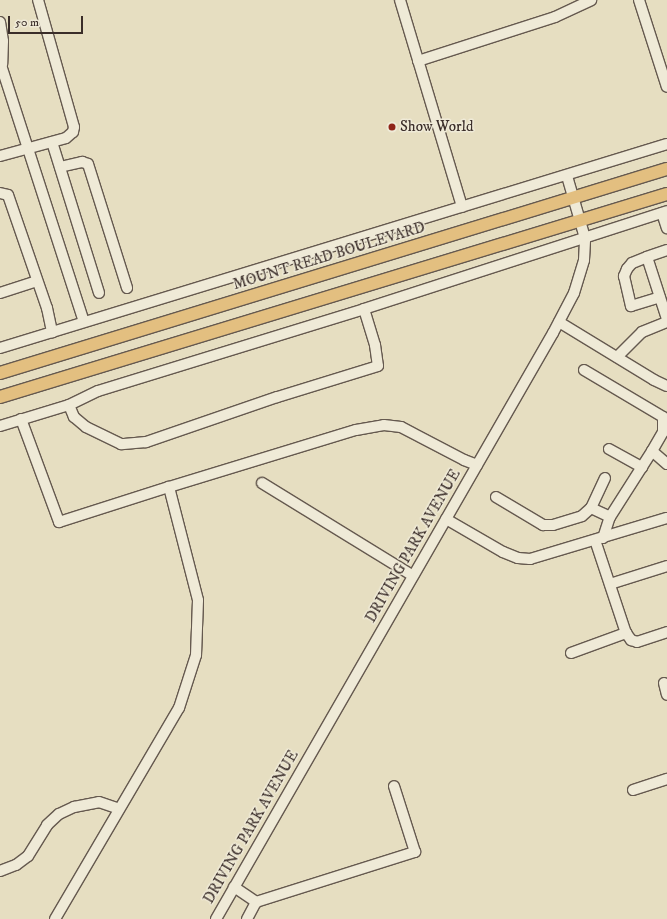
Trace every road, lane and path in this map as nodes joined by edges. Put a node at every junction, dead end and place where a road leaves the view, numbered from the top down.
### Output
1 (38, 0) edge
2 (400, 0) edge
3 (591, 0) edge
4 (639, 0) edge
5 (0, 22) edge
6 (418, 61) junction
7 (1, 63) edge
8 (667, 87) edge
9 (52, 142) junction
10 (667, 144) edge
11 (29, 148) junction
12 (0, 156) edge
13 (60, 167) junction
14 (667, 169) edge
15 (567, 176) junction
16 (0, 192) edge
17 (667, 194) edge
18 (574, 198) junction
19 (462, 207) junction
20 (664, 212) edge
21 (581, 222) junction
22 (667, 228) edge
23 (584, 238) junction
24 (667, 250) edge
25 (647, 257) junction
26 (37, 281) junction
27 (127, 288) dead end
28 (0, 293) edge
29 (99, 293) dead end
30 (660, 297) junction
31 (364, 309) junction
32 (667, 321) edge
33 (84, 322) junction
34 (559, 322) junction
35 (52, 332) junction
36 (0, 348) edge
37 (617, 357) junction
38 (584, 370) dead end
39 (0, 373) edge
40 (667, 386) edge
41 (0, 397) edge
42 (69, 405) junction
43 (21, 419) junction
44 (0, 426) edge
45 (609, 449) dead end
46 (652, 451) junction
47 (667, 464) edge
48 (477, 465) junction
49 (642, 468) junction
50 (606, 478) dead end
51 (262, 483) dead end
52 (169, 487) junction
53 (496, 497) dead end
54 (591, 508) junction
55 (610, 517) junction
56 (667, 518) edge
57 (446, 519) junction
58 (599, 539) junction
59 (667, 566) edge
60 (414, 576) junction
61 (610, 584) junction
62 (667, 632) edge
63 (626, 633) junction
64 (570, 653) dead end
65 (664, 683) dead end
66 (667, 695) edge
67 (667, 779) edge
68 (394, 786) dead end
69 (633, 790) dead end
70 (119, 809) junction
71 (0, 871) edge
72 (234, 887) junction
73 (256, 902) junction
74 (54, 919) edge
75 (216, 919) edge
76 (247, 919) edge

1 - 9 street
2 - 6 street
3 - 6 street
4 - 8 street
5 - 7 street
6 - 19 street
7 - 11 street
9 - 11 street
9 - 13 street
10 - 15 street, MOUNT READ BOULEVARD
11 - 12 street
11 - 33 street
13 - 27 street
13 - 29 street
14 - 18 main road, MOUNT READ BOULEVARD
15 - 18 street, DRIVING PARK AVENUE
15 - 19 street, MOUNT READ BOULEVARD
16 - 26 street
17 - 21 main road
18 - 21 street, DRIVING PARK AVENUE
18 - 39 main road, MOUNT READ BOULEVARD
19 - 33 street, MOUNT READ BOULEVARD
20 - 22 street
20 - 23 street
21 - 23 street, DRIVING PARK AVENUE
21 - 41 main road
23 - 31 street
23 - 34 street, DRIVING PARK AVENUE
24 - 25 street
25 - 30 street
25 - 30 street
26 - 28 street
26 - 35 street
30 - 32 street
31 - 42 street
31 - 42 street
32 - 37 street
33 - 35 street, MOUNT READ BOULEVARD
34 - 37 street
34 - 48 street, DRIVING PARK AVENUE
35 - 36 street, MOUNT READ BOULEVARD
37 - 40 street
38 - 46 street
42 - 43 street
43 - 44 street
43 - 52 street
45 - 49 street
46 - 47 street
46 - 49 street
48 - 52 street
48 - 57 street, DRIVING PARK AVENUE
49 - 55 street
50 - 54 street
51 - 60 street
52 - 70 street
53 - 54 street
54 - 55 street
55 - 58 street
56 - 58 street
57 - 58 street
57 - 60 street, DRIVING PARK AVENUE
58 - 61 street
59 - 61 street
60 - 72 street, DRIVING PARK AVENUE
61 - 63 street
62 - 63 street
63 - 64 street
65 - 66 street
67 - 69 street
68 - 73 street
70 - 71 street
70 - 74 street
72 - 73 street
72 - 75 street, DRIVING PARK AVENUE
73 - 76 street

